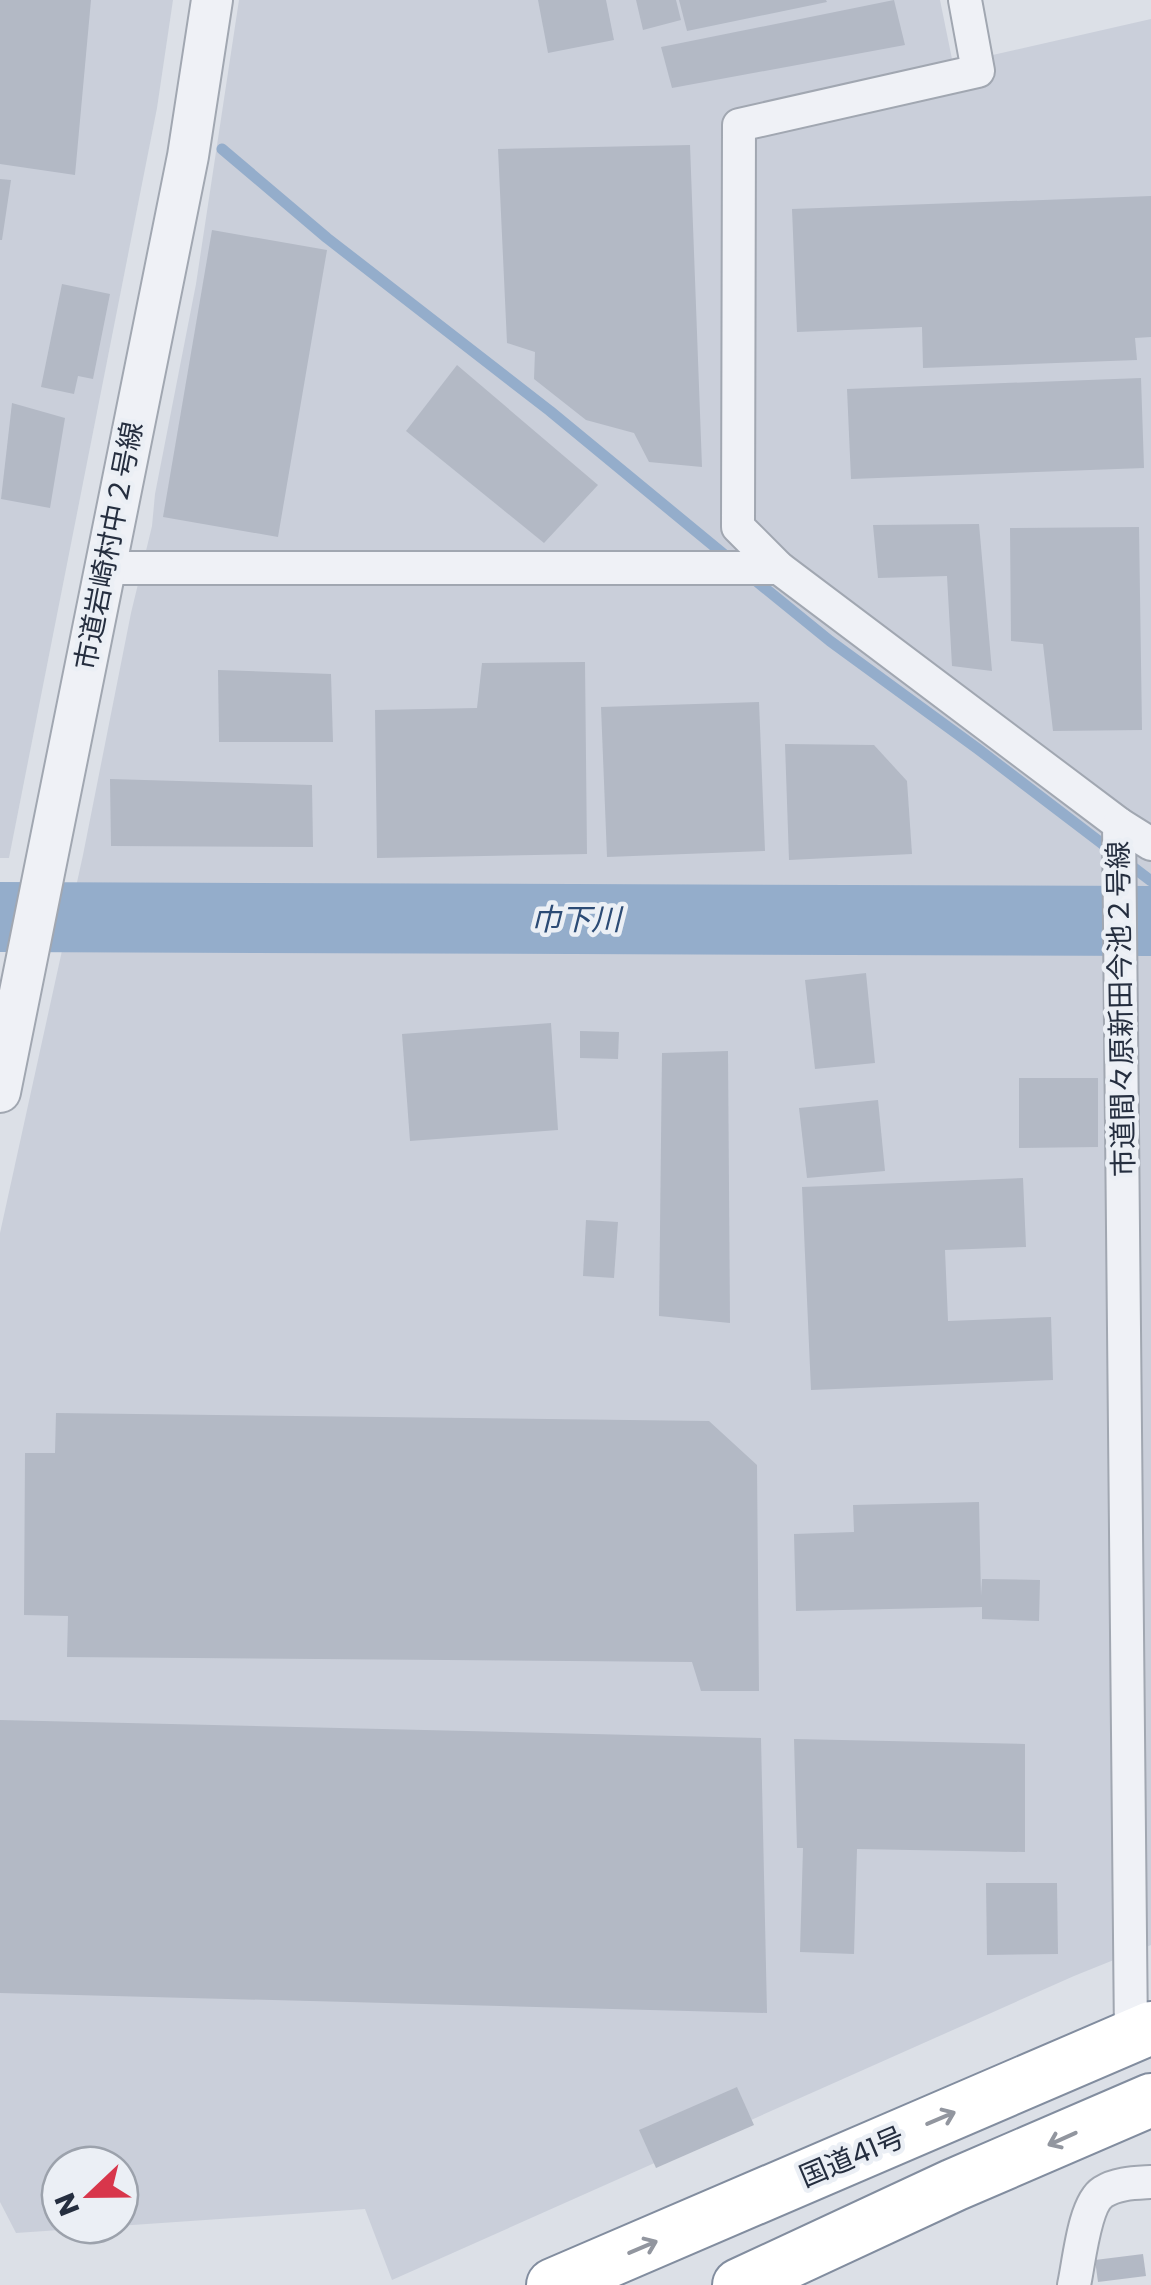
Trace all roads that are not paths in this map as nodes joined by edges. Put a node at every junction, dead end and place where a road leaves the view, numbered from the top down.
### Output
1 (212, 0) edge
2 (965, 0) edge
3 (106, 568) junction
4 (779, 568) junction
5 (1119, 824) junction
6 (1151, 844) edge
7 (0, 1092) edge
8 (1141, 2032) edge
9 (1151, 2100) edge
10 (1151, 2182) edge
11 (553, 2285) edge
12 (738, 2285) edge
13 (1074, 2285) edge

1 - 3 street, 市道岩崎村中２号線
2 - 4 street, 市道間々原新田今池２号線
3 - 4 street
3 - 7 street, 市道岩崎村中２号線
4 - 5 street, 市道間々原新田今池２号線
5 - 6 street
5 - 8 street, 市道間々原新田今池２号線
11 -> 8 highway, 国道41号
9 -> 12 highway
10 - 13 street

